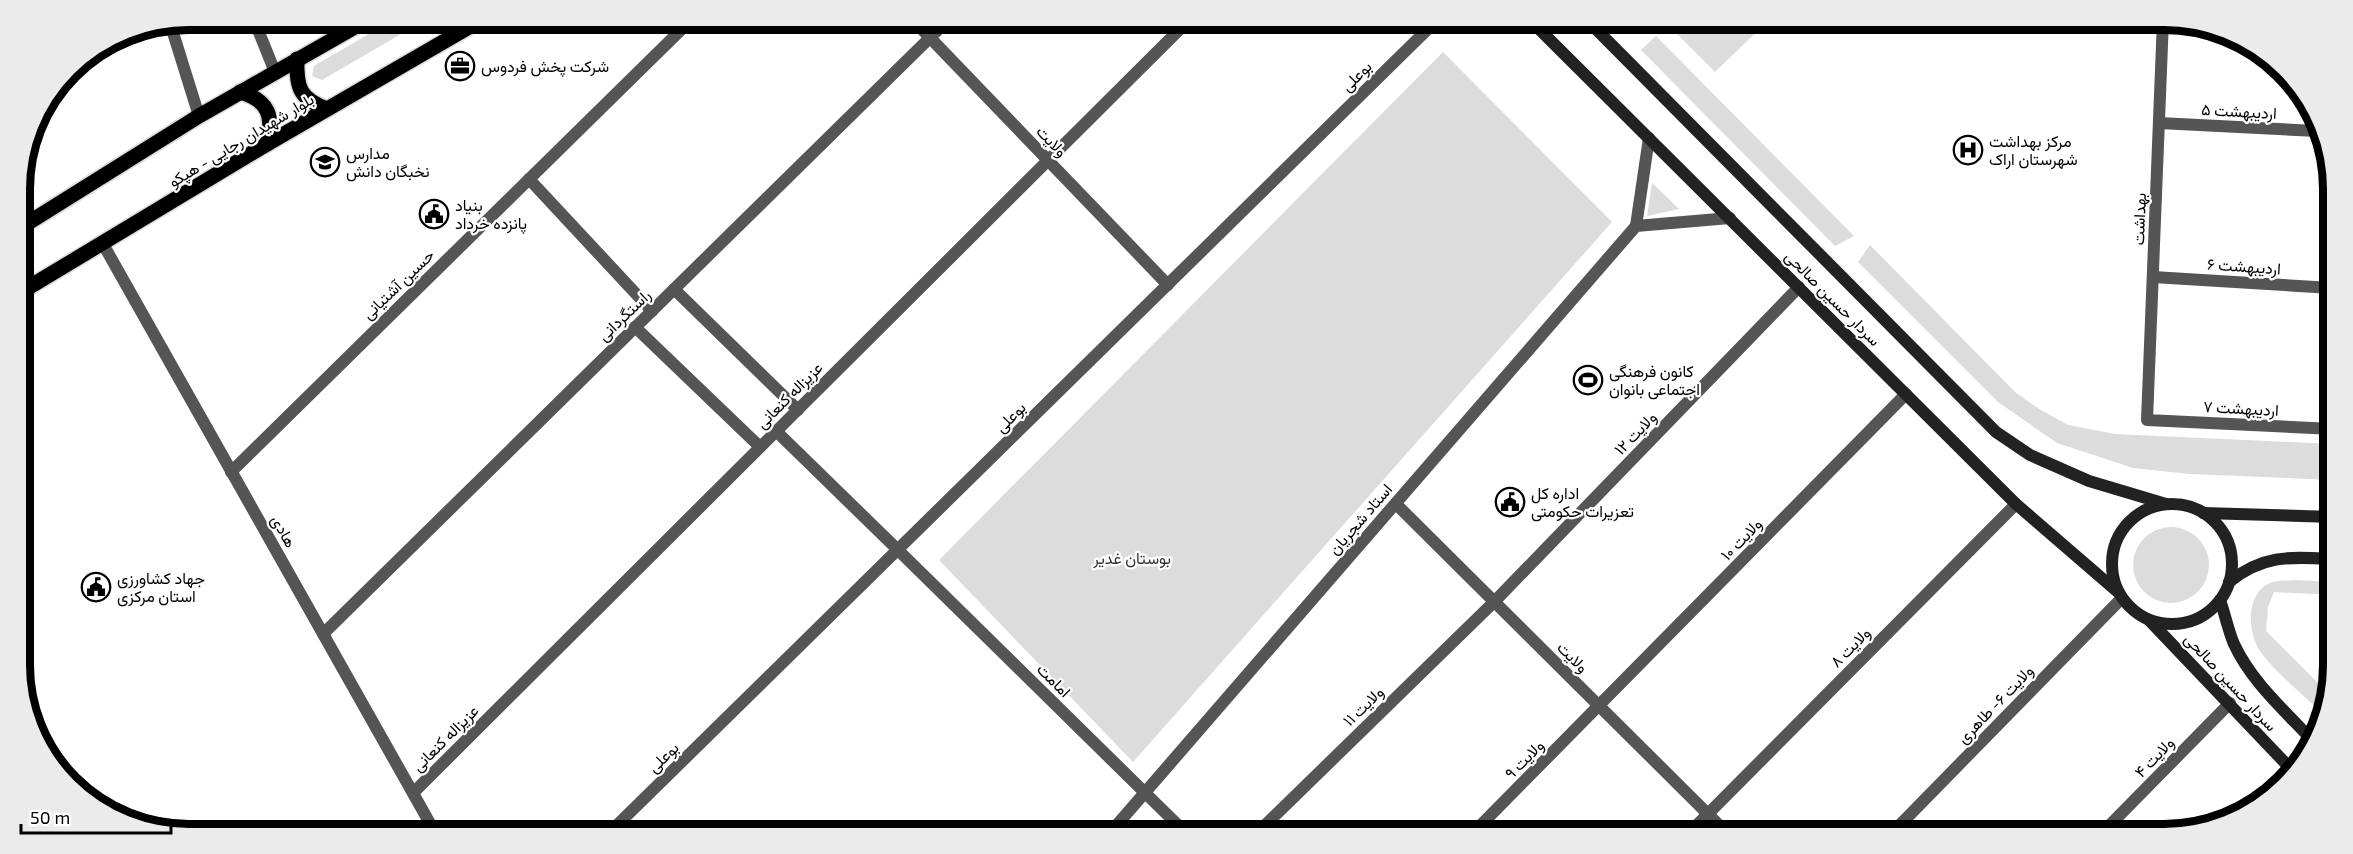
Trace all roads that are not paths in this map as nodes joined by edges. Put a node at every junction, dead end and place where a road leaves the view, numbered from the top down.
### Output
1 (258, 30) edge
2 (350, 30) edge
3 (464, 30) edge
4 (682, 30) edge
5 (923, 30) edge
6 (937, 30) edge
7 (1179, 30) edge
8 (1426, 30) edge
9 (1540, 30) edge
10 (1597, 30) edge
11 (2163, 30) edge
12 (172, 31) edge
13 (930, 37) junction
14 (297, 60) junction
15 (275, 72) junction
16 (240, 92) junction
17 (327, 110) junction
18 (199, 116) junction
19 (2159, 123) junction
20 (2312, 131) edge
21 (1649, 138) junction
22 (267, 144) junction
23 (1048, 160) junction
24 (529, 179) junction
25 (1730, 218) junction
26 (30, 222) edge
27 (1636, 226) junction
28 (102, 244) junction
29 (2153, 277) junction
30 (1168, 285) junction
31 (30, 287) edge
32 (1799, 287) junction
33 (2323, 287) edge
34 (674, 289) junction
35 (652, 310) junction
36 (635, 327) junction
37 (1906, 394) junction
38 (798, 410) junction
39 (2147, 420) joint
40 (2323, 429) edge
41 (776, 431) junction
42 (760, 447) junction
43 (231, 472) junction
44 (1396, 504) junction
45 (2016, 504) junction
46 (2166, 504) junction
47 (2203, 513) junction
48 (2323, 517) edge
49 (898, 550) junction
50 (2323, 559) edge
51 (2229, 582) junction
52 (2120, 595) junction
53 (2220, 600) junction
54 (1494, 602) junction
55 (2148, 619) junction
56 (323, 634) junction
57 (2230, 703) junction
58 (1599, 706) junction
59 (2307, 735) edge
60 (2287, 765) edge
61 (413, 793) junction
62 (1145, 793) junction
63 (1708, 814) junction
64 (430, 824) edge
65 (618, 824) edge
66 (1118, 824) edge
67 (1177, 824) edge
68 (1266, 824) edge
69 (1482, 824) edge
70 (1698, 824) edge
71 (1718, 824) edge
72 (1901, 824) edge
73 (2112, 824) edge

1 - 15 street
2 - 14 main road
3 - 17 main road, بلوار شهیدان رجایی - هپکو
4 - 24 street, حسین آشتیانی
5 - 13 street, ولایت
6 - 13 street, راستگردانی
7 - 23 street, عزیزاله کنعانی
8 - 30 street, بوعلی
9 - 21 main road, سردار حسین صالحی
10 - 46 main road, سردار حسین صالحی
11 - 19 street, بهداشت
12 - 18 street
13 - 23 street, ولایت
13 - 34 street, راستگردانی
14 - 15 main road
14 - 17 main road
15 - 16 main road
16 - 18 main road
16 - 22 main road
17 - 22 main road, بلوار شهیدان رجایی - هپکو
18 - 26 main road
19 - 20 street, اردیبهشت ۵
19 - 29 street, بهداشت
21 - 25 main road, سردار حسین صالحی
21 - 27 street
22 - 28 main road, بلوار شهیدان رجایی - هپکو
23 - 30 street, ولایت
23 - 38 street, عزیزاله کنعانی
24 - 35 street
24 - 43 street, حسین آشتیانی
25 - 27 street
25 - 32 main road, سردار حسین صالحی
27 - 44 street, استاد شجریان
28 - 31 main road, بلوار شهیدان رجایی - هپکو
28 - 43 street, هادی
29 - 33 street, اردیبهشت ۶
29 - 39 street, بهداشت
30 - 49 street, بوعلی
32 - 37 main road, سردار حسین صالحی
32 - 54 street, ولایت ۱۲
34 - 35 street, راستگردانی
34 - 38 street
35 - 36 street, راستگردانی
36 - 42 street
36 - 56 street, راستگردانی
37 - 45 main road, سردار حسین صالحی
37 - 58 street, ولایت ۱۰
38 - 41 street, عزیزاله کنعانی
39 - 40 street, اردیبهشت ۷
41 - 42 street, عزیزاله کنعانی
41 - 49 street, امامت
42 - 61 street, عزیزاله کنعانی
43 - 56 street, هادی
44 - 54 street, ولایت
44 - 62 street, استاد شجریان
45 - 52 main road, سردار حسین صالحی
45 - 63 street, ولایت ۸
46 - 47 main road
46 - 52 main road
47 - 48 main road
47 - 51 main road
49 - 62 street, امامت
49 - 65 street, بوعلی
50 - 51 main road
51 - 53 main road
52 - 55 main road
52 - 72 street, ولایت ۶- طاهری
53 - 55 main road
53 - 59 main road, سردار حسین صالحی
54 - 58 street, ولایت
54 - 68 street, ولایت ۱۱
55 - 57 main road, سردار حسین صالحی
56 - 61 street, هادی
57 - 60 main road, سردار حسین صالحی
57 - 73 street, ولایت ۴
58 - 63 street, ولایت
58 - 69 street, ولایت ۹
61 - 64 street, هادی
62 - 66 street, استاد شجریان
62 - 67 street, امامت
63 - 70 street, ولایت ۸
63 - 71 street, ولایت

